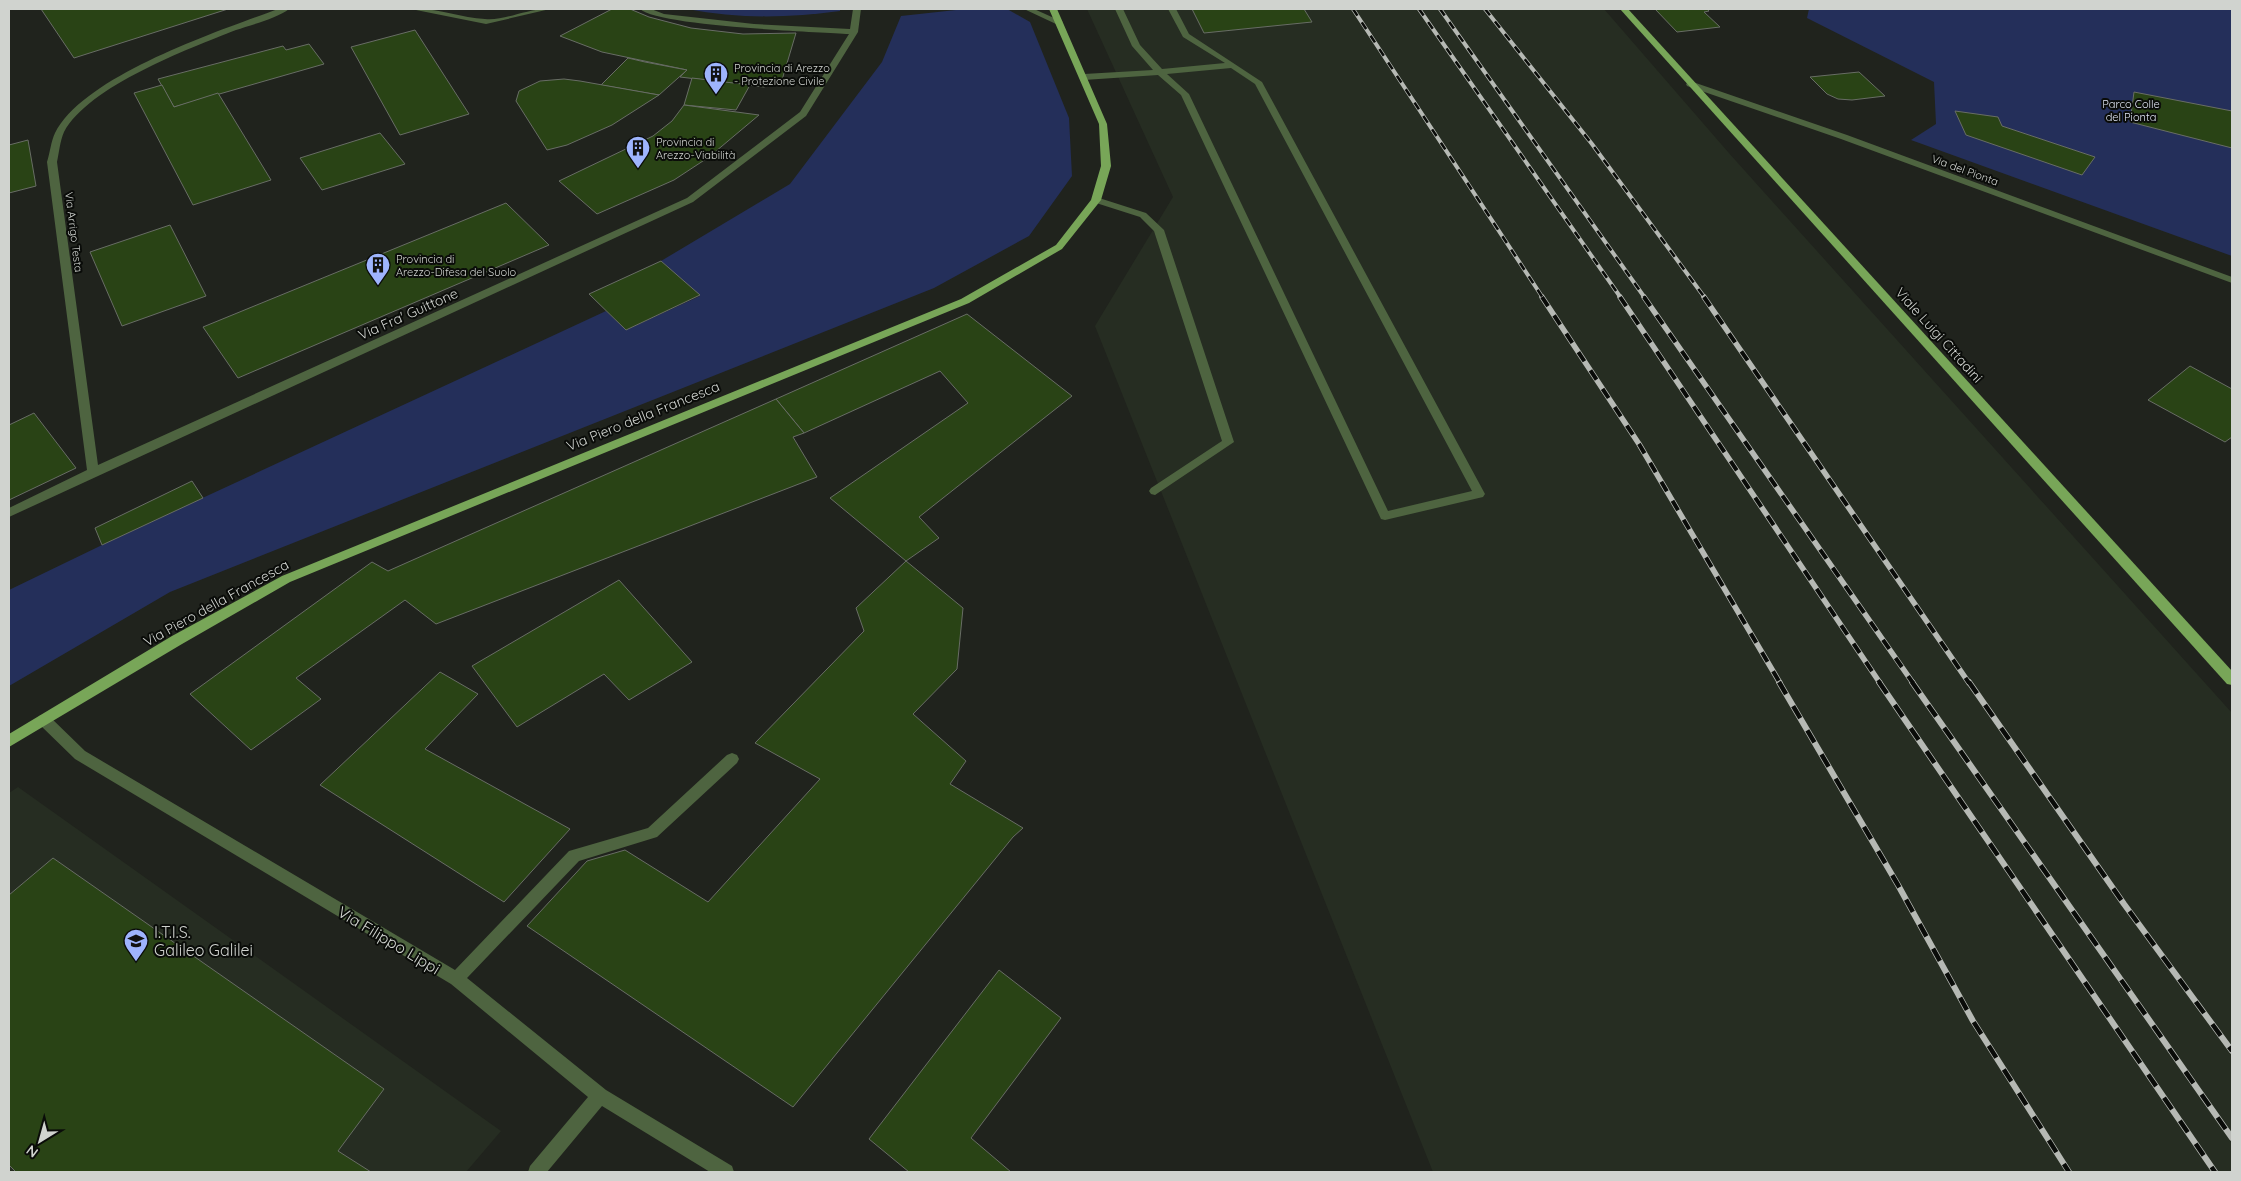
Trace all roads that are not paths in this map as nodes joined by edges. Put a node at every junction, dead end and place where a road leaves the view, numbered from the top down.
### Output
1 (284, 9) edge
2 (414, 9) edge
3 (546, 9) edge
4 (644, 9) edge
5 (857, 9) edge
6 (1028, 9) edge
7 (1053, 9) edge
8 (1119, 9) edge
9 (1172, 9) edge
10 (1624, 9) edge
11 (1059, 22) junction
12 (854, 32) junction
13 (1233, 65) junction
14 (1160, 72) junction
15 (1084, 77) junction
16 (1690, 84) junction
17 (1096, 200) junction
18 (2232, 280) edge
19 (93, 472) junction
20 (1155, 491) dead end
21 (9, 513) edge
22 (2232, 680) edge
23 (44, 720) junction
24 (9, 742) edge
25 (732, 759) dead end
26 (456, 979) junction
27 (600, 1096) junction
28 (536, 1172) edge
29 (726, 1172) edge

1 - 19 street, Via Arrigo Testa
2 - 3 street
4 - 12 street
5 - 12 street, Via Fra' Guittone
6 - 11 street
7 - 11 main road, Via Piero della Francesca
8 - 14 street
9 - 13 street
10 - 16 main road, Viale Luigi Cittadini
11 - 15 main road, Via Piero della Francesca
12 - 19 street, Via Fra' Guittone
13 - 14 street
13 - 14 street
14 - 15 street
15 - 17 main road, Via Piero della Francesca
16 - 18 street, Via del Pionta
16 - 22 main road, Viale Luigi Cittadini
17 - 20 street
17 - 23 main road, Via Piero della Francesca
19 - 21 street, Via Fra' Guittone
23 - 24 main road, Via Piero della Francesca
23 - 26 street, Via Filippo Lippi
25 - 26 street
26 - 27 street, Via Filippo Lippi
27 - 28 street
27 - 29 street, Via Filippo Lippi

